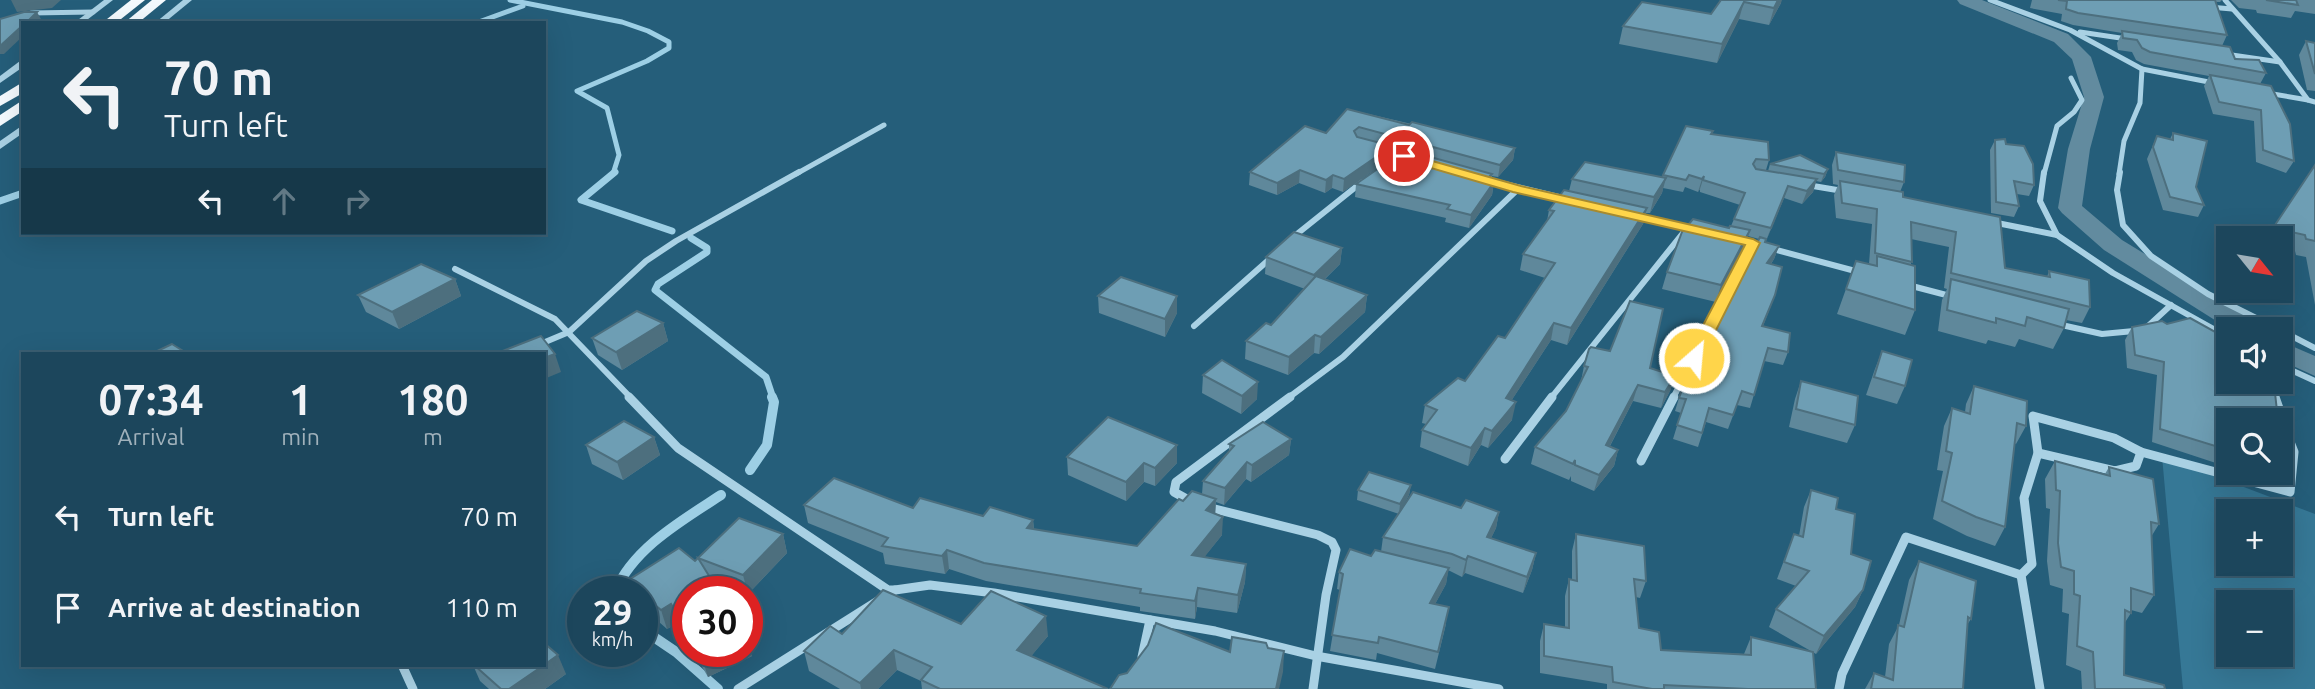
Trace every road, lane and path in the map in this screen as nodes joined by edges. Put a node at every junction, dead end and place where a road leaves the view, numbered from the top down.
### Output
1 (109, 0) edge
2 (139, 0) edge
3 (160, 0) edge
4 (188, 0) edge
5 (1990, 0) edge
6 (2225, 0) edge
7 (2206, 6) edge
8 (2232, 9) junction
9 (93, 12) junction
10 (27, 13) edge
11 (81, 21) edge
12 (111, 21) edge
13 (133, 21) edge
14 (162, 21) edge
15 (2070, 30) junction
16 (2136, 40) edge
17 (2214, 52) edge
18 (2280, 62) junction
19 (21, 64) edge
20 (2142, 69) junction
21 (2, 77) edge
22 (2071, 78) dead end
23 (2221, 85) edge
24 (21, 87) edge
25 (2258, 91) edge
26 (2308, 100) junction
27 (0, 102) edge
28 (2315, 102) edge
29 (21, 106) edge
30 (0, 122) edge
31 (884, 125) dead end
32 (21, 130) edge
33 (0, 146) edge
34 (1370, 177) edge
35 (1479, 177) edge
36 (1795, 183) edge
37 (1518, 189) junction
38 (1849, 192) edge
39 (1575, 201) edge
40 (1624, 213) edge
41 (1979, 219) edge
42 (1687, 228) junction
43 (1698, 230) edge
44 (2057, 235) junction
45 (1731, 238) edge
46 (1289, 241) edge
47 (1753, 243) junction
48 (1280, 249) edge
49 (455, 269) dead end
50 (1865, 274) edge
51 (1905, 284) edge
52 (1959, 299) edge
53 (2171, 305) junction
54 (2253, 317) edge
55 (2050, 322) edge
56 (1194, 326) dead end
57 (2216, 330) edge
58 (569, 332) junction
59 (2293, 337) edge
60 (531, 348) edge
61 (2315, 348) edge
62 (2293, 371) edge
63 (2315, 381) edge
64 (2274, 394) edge
65 (2141, 452) junction
66 (2038, 453) junction
67 (1505, 459) dead end
68 (1641, 461) dead end
69 (1336, 551) junction
70 (1346, 553) edge
71 (2021, 575) junction
72 (894, 590) junction
73 (1150, 620) junction
74 (1316, 656) junction
75 (403, 667) edge
76 (1135, 670) edge
77 (413, 689) edge
78 (738, 689) edge
79 (1313, 689) edge
80 (1499, 689) edge
81 (1839, 689) edge
82 (2040, 689) edge

1 - 9 street
2 - 12 highway
3 - 13 highway
4 - 14 street
5 - 15 street
6 - 8 street
7 - 8 street
8 - 18 street
9 - 10 street
9 - 11 street
15 - 16 street
15 - 20 street
17 - 18 street
18 - 26 street
19 - 21 street
20 - 23 street
20 - 54 street
22 - 44 street
24 - 27 highway
25 - 26 street
26 - 28 street
29 - 30 highway
31 - 58 street
32 - 33 street
34 - 46 street
35 - 37 street
36 - 38 street
37 - 39 street
37 - 69 street
40 - 42 street
41 - 44 street
42 - 43 street
42 - 67 street
44 - 53 street
45 - 47 street
47 - 50 street
47 - 68 street
48 - 56 street
49 - 58 street
51 - 52 street
53 - 55 street
53 - 57 street
58 - 60 street
58 - 72 street
59 - 61 street
62 - 63 street
64 - 65 street
65 - 66 street
65 - 66 street
66 - 71 street
69 - 70 street
69 - 74 street
71 - 81 street
71 - 82 street
72 - 73 street
72 - 78 street
73 - 74 street
73 - 76 street
74 - 79 street
74 - 80 street
75 - 77 street

